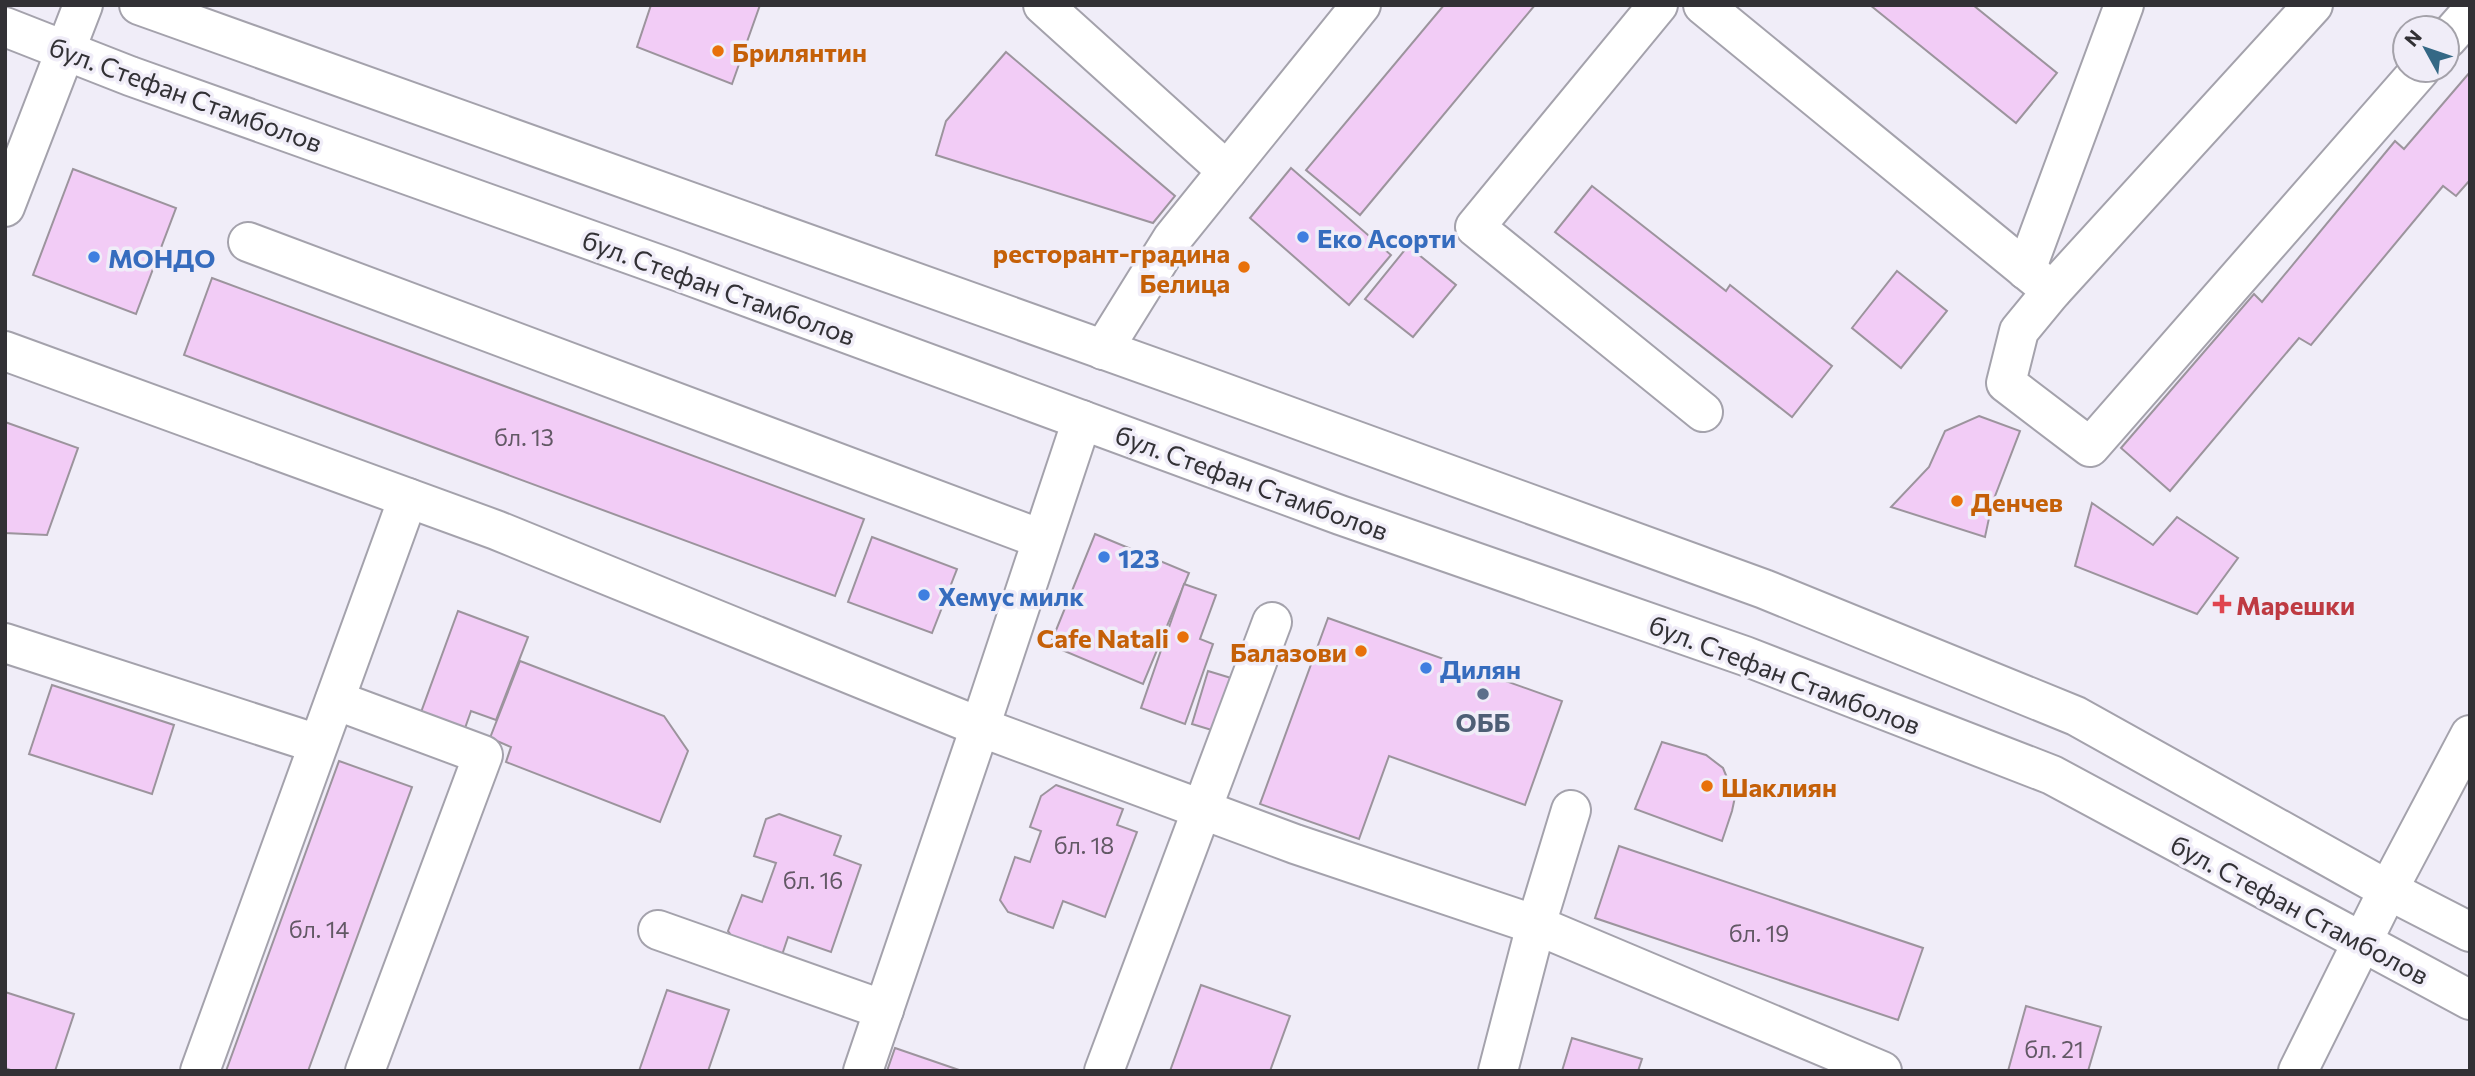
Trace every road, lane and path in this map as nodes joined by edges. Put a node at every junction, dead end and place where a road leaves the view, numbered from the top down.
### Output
1 (83, 5) edge
2 (139, 5) edge
3 (1043, 5) edge
4 (1361, 5) edge
5 (1658, 5) edge
6 (1703, 5) edge
7 (2124, 5) edge
8 (2306, 8) edge
9 (5, 27) edge
10 (67, 50) junction
11 (2408, 84) edge
12 (1227, 171) junction
13 (9, 187) edge
14 (248, 242) dead end
15 (2039, 280) junction
16 (1103, 350) junction
17 (5, 351) edge
18 (1703, 412) dead end
19 (1082, 420) junction
20 (408, 498) junction
21 (1041, 540) junction
22 (1272, 622) dead end
23 (5, 643) edge
24 (335, 699) junction
25 (980, 727) junction
26 (2470, 735) edge
27 (318, 744) junction
28 (1201, 810) junction
29 (1571, 810) dead end
30 (2388, 890) junction
31 (1536, 925) junction
32 (658, 930) dead end
33 (2470, 932) edge
34 (2361, 942) junction
35 (2470, 1000) edge
36 (884, 1010) junction
37 (200, 1071) edge
38 (365, 1071) edge
39 (863, 1071) edge
40 (1104, 1071) edge
41 (1498, 1071) edge
42 (1882, 1071) edge
43 (2298, 1071) edge

1 - 10 main road
2 - 16 main road
3 - 12 main road
4 - 12 main road
5 - 18 main road
6 - 15 main road
7 - 15 main road
8 - 15 main road
9 - 10 main road, бул. Стефан Стамболов
10 - 13 main road
10 - 19 main road, бул. Стефан Стамболов
11 - 15 main road
12 - 16 main road
14 - 21 main road
16 - 30 main road
17 - 20 main road
19 - 21 main road
19 - 34 main road, бул. Стефан Стамболов
20 - 24 main road
20 - 25 main road
21 - 25 main road
22 - 28 main road
23 - 27 main road
24 - 27 main road
24 - 38 main road
25 - 28 main road
25 - 36 main road
26 - 30 main road
27 - 37 main road
28 - 31 main road
28 - 40 main road
29 - 31 main road
30 - 33 main road
30 - 34 main road
31 - 41 main road
31 - 42 main road
32 - 36 main road
34 - 35 main road, бул. Стефан Стамболов
34 - 43 main road
36 - 39 main road

